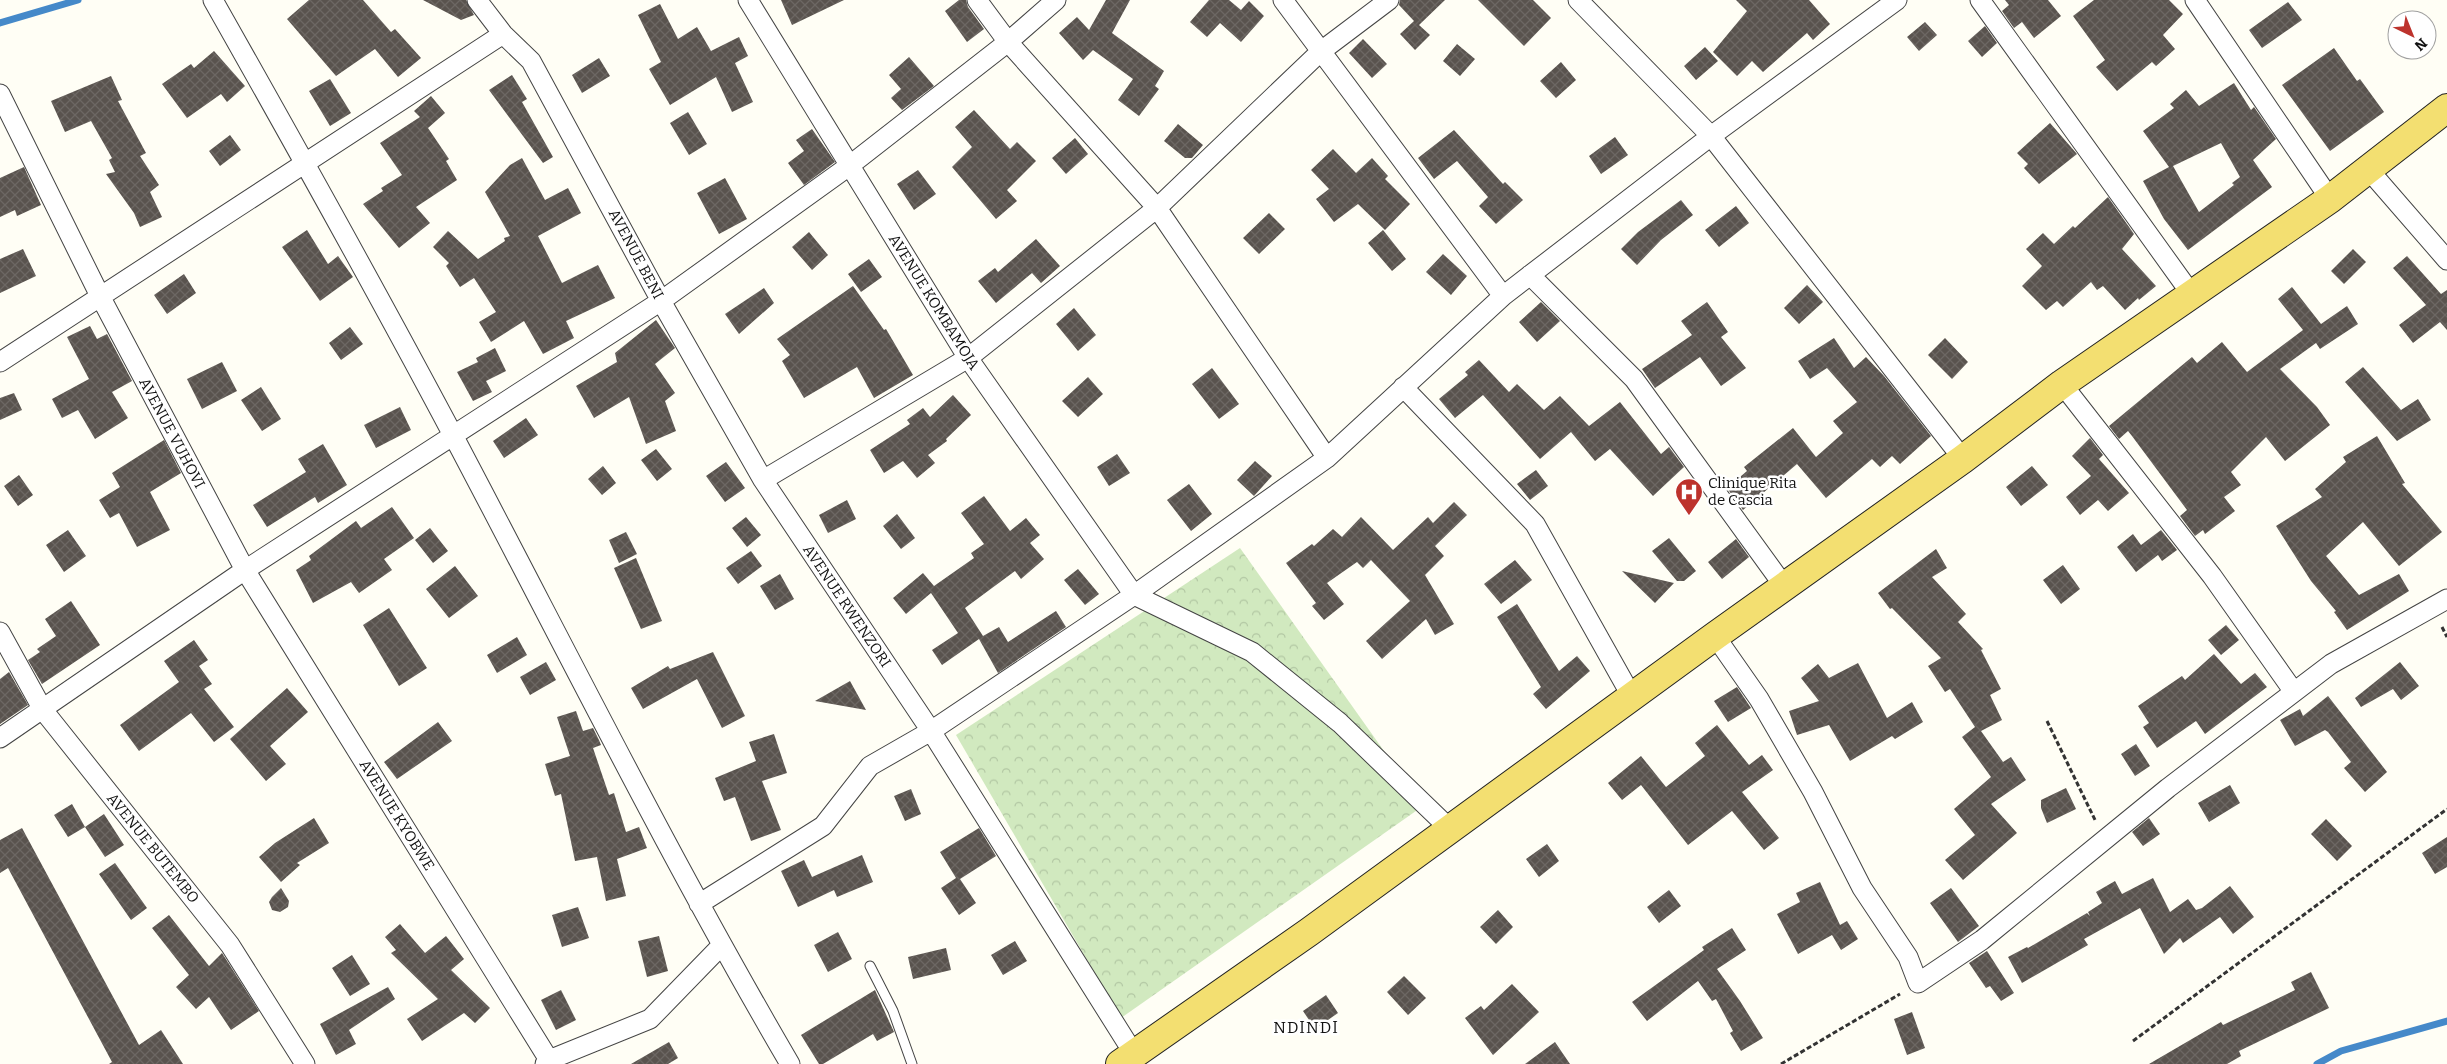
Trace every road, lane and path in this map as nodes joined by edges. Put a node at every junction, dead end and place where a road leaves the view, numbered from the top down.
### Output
1 (213, 0) edge
2 (477, 0) edge
3 (748, 0) edge
4 (977, 0) edge
5 (1056, 0) edge
6 (1283, 0) edge
7 (1389, 0) edge
8 (1578, 0) edge
9 (1897, 0) edge
10 (1980, 0) edge
11 (2195, 0) edge
12 (503, 34) junction
13 (1008, 42) junction
14 (1320, 52) junction
15 (0, 94) edge
16 (2447, 108) edge
17 (1711, 136) junction
18 (306, 163) junction
19 (849, 166) junction
20 (2368, 168) junction
21 (2330, 199) junction
22 (1157, 208) junction
23 (2447, 260) edge
24 (1530, 275) junction
25 (2192, 295) junction
26 (100, 296) junction
27 (1503, 296) junction
28 (661, 301) junction
29 (968, 358) junction
30 (0, 362) edge
31 (2062, 384) junction
32 (1403, 387) junction
33 (452, 434) junction
34 (1327, 458) junction
35 (1963, 459) junction
36 (763, 480) junction
37 (245, 570) junction
38 (1784, 586) junction
39 (1134, 595) junction
40 (2447, 599) edge
41 (0, 632) edge
42 (1715, 636) junction
43 (2294, 692) junction
44 (1632, 697) junction
45 (43, 710) junction
46 (2047, 721) dead end
47 (930, 731) junction
48 (0, 738) edge
49 (2447, 809) edge
50 (1450, 829) junction
51 (2105, 840) junction
52 (699, 904) junction
53 (721, 946) junction
54 (870, 966) dead end
55 (1918, 983) junction
56 (2133, 1041) dead end
57 (1127, 1059) edge
58 (547, 1062) edge
59 (305, 1064) edge
60 (790, 1064) edge
61 (912, 1064) edge
62 (1780, 1064) edge

1 - 18 street
2 - 12 street, AVENUE BENI
3 - 19 street, AVENUE KOMBAMOJA
4 - 13 street
5 - 13 street
6 - 14 street
7 - 14 street
8 - 17 street
9 - 17 street
10 - 25 street
11 - 21 street
12 - 18 street
12 - 28 street, AVENUE BENI
13 - 19 street
13 - 22 street
14 - 22 street
14 - 27 street
15 - 26 street, AVENUE VUHOVI
16 - 20 main road
17 - 24 street
17 - 35 street
18 - 26 street
18 - 33 street
19 - 28 street
19 - 29 street, AVENUE KOMBAMOJA
20 - 21 main road
20 - 23 street
21 - 25 main road
22 - 29 street
22 - 34 street
24 - 27 street
24 - 38 street
25 - 31 main road
26 - 30 street
26 - 37 street, AVENUE VUHOVI
27 - 32 street
28 - 33 street
28 - 36 street, AVENUE BENI
29 - 36 street
29 - 39 street, AVENUE KOMBAMOJA
31 - 35 main road
31 - 43 street
32 - 34 street
32 - 44 street
33 - 37 street
33 - 52 street
34 - 39 street
35 - 38 main road
36 - 47 street, AVENUE RWENZORI
37 - 45 street
37 - 58 street, AVENUE KYOBWE
38 - 42 main road
39 - 47 street
39 - 50 street
40 - 43 street
41 - 45 street, AVENUE BUTEMBO
42 - 44 main road
42 - 55 street
43 - 51 street
44 - 50 main road
45 - 48 street
45 - 59 street, AVENUE BUTEMBO
46 - 51 path
47 - 52 street
47 - 57 street, AVENUE RWENZORI
49 - 56 path
50 - 57 main road
51 - 55 street
52 - 53 street
53 - 58 street
53 - 60 street
54 - 61 lane
55 - 62 path

